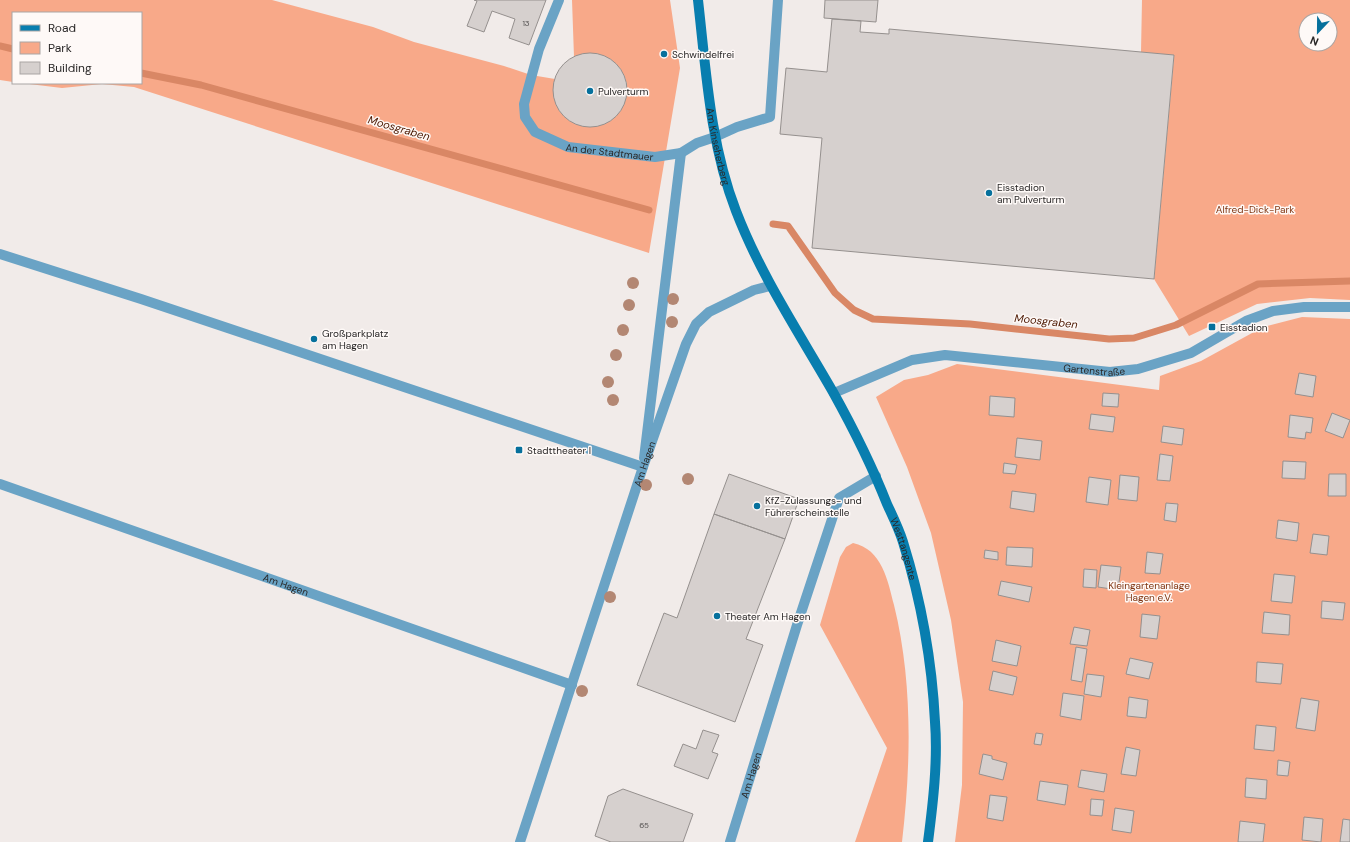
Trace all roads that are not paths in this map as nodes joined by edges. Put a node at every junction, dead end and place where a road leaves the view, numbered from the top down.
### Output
1 (559, 0) edge
2 (698, 0) edge
3 (778, 0) edge
4 (715, 137) junction
5 (681, 153) junction
6 (0, 254) edge
7 (770, 286) junction
8 (1350, 307) edge
9 (834, 393) junction
10 (643, 467) junction
11 (876, 476) junction
12 (0, 484) edge
13 (572, 685) junction
14 (520, 842) edge
15 (730, 842) edge
16 (928, 842) edge

1 - 5 street, An der Stadtmauer
2 - 4 main road, Am Kinseherberg
3 - 4 street, An der Stadtmauer
4 - 5 street, An der Stadtmauer
4 - 7 main road, Am Kinseherberg
5 - 10 street
6 - 10 street
7 - 9 main road, Westtangente
7 - 10 street, Am Hagen
8 - 9 street, Gartenstraße
9 - 11 main road, Westtangente
10 - 13 street, Am Hagen
11 - 15 street, Am Hagen
11 - 16 main road, Westtangente
12 - 13 street, Am Hagen
13 - 14 street, Am Hagen

